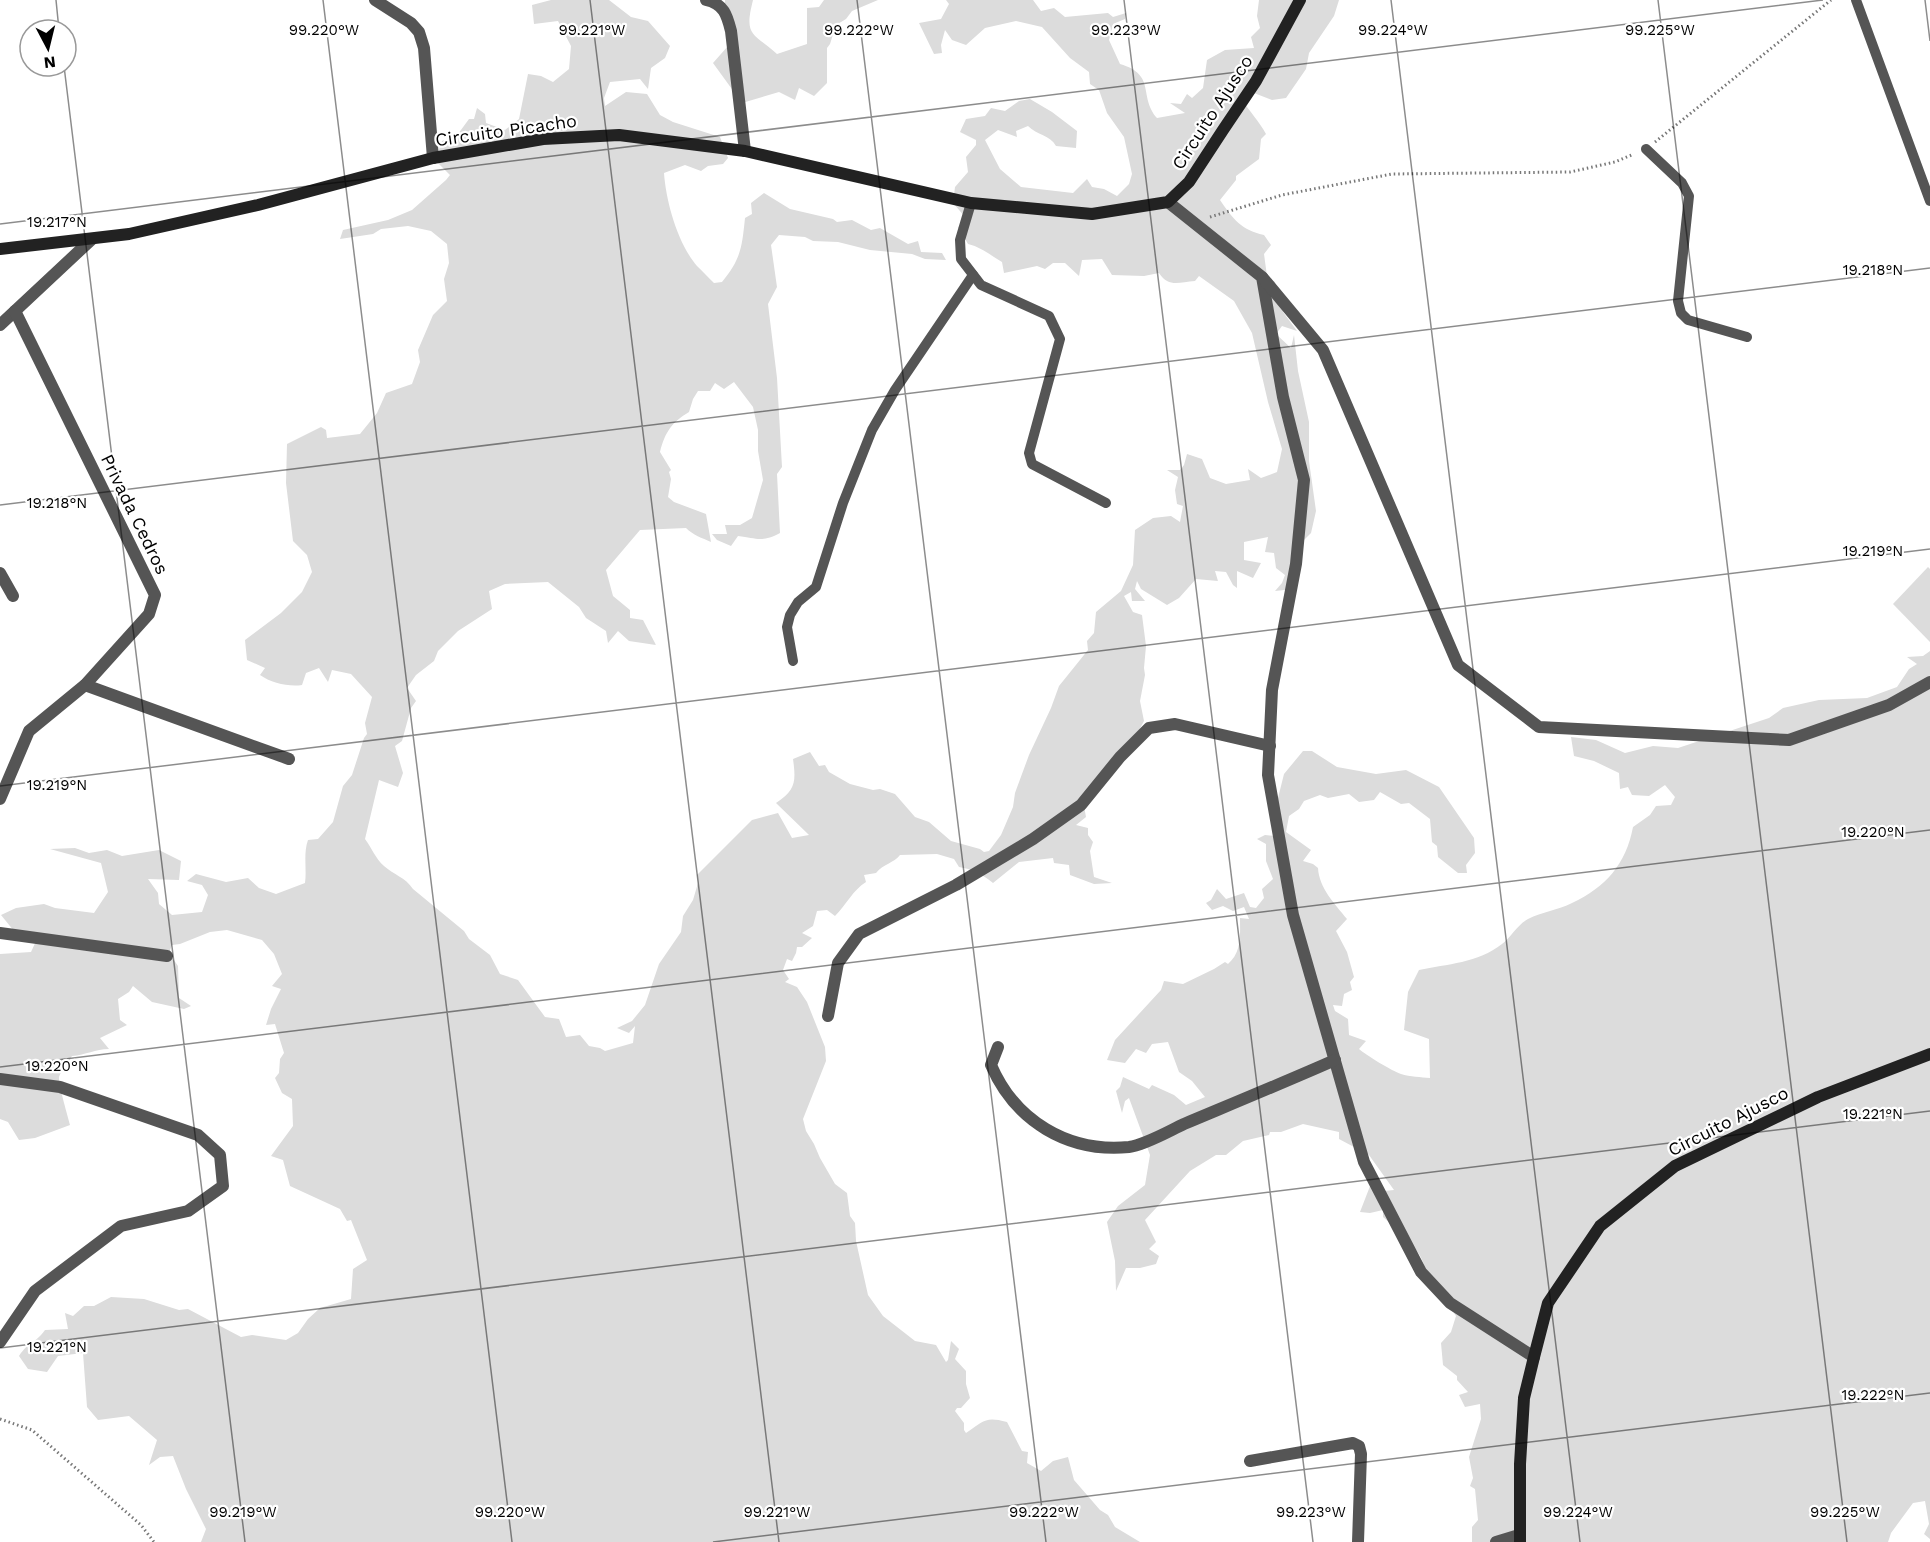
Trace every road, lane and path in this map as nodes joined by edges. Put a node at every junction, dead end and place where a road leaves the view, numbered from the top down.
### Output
1 (375, 0) edge
2 (706, 0) edge
3 (1300, 0) edge
4 (1831, 0) edge
5 (1856, 0) edge
6 (1646, 149) junction
7 (745, 151) junction
8 (433, 158) junction
9 (1930, 201) edge
10 (1168, 202) junction
11 (971, 203) junction
12 (1194, 222) junction
13 (92, 239) junction
14 (0, 249) edge
15 (973, 275) junction
16 (1263, 277) junction
17 (15, 311) junction
18 (0, 326) edge
19 (1747, 338) dead end
20 (1106, 502) dead end
21 (0, 573) edge
22 (13, 596) dead end
23 (794, 662) dead end
24 (1930, 682) edge
25 (85, 685) junction
26 (1270, 746) junction
27 (289, 759) dead end
28 (0, 799) edge
29 (0, 933) edge
30 (167, 956) dead end
31 (828, 1016) dead end
32 (998, 1047) dead end
33 (1930, 1054) edge
34 (1335, 1060) junction
35 (0, 1079) edge
36 (0, 1342) edge
37 (1534, 1357) junction
38 (0, 1419) edge
39 (1250, 1461) dead end
40 (1520, 1539) edge
41 (154, 1542) edge
42 (1358, 1542) edge
43 (1496, 1542) edge

1 - 8 street
2 - 7 street
3 - 10 main road, Circuito Ajusco
4 - 6 path
5 - 9 lane
6 - 12 path
6 - 19 lane
7 - 8 main road, Circuito Picacho
7 - 11 main road, Circuito Picacho
8 - 13 main road, Circuito Picacho
10 - 11 main road, Circuito Picacho
10 - 12 street
11 - 15 lane
12 - 16 street
13 - 14 main road, Circuito Picacho
13 - 17 street
15 - 20 lane
15 - 23 lane
16 - 24 street
16 - 26 street
17 - 18 street
17 - 25 street, Privada Cedros
21 - 22 street
25 - 27 street
25 - 28 street, Privada Cedros
26 - 31 street
26 - 34 street
29 - 30 street
32 - 34 street
33 - 37 main road, Circuito Ajusco
34 - 37 street
35 - 36 street
37 - 40 main road, Circuito Ajusco
38 - 41 path
39 - 42 street
40 - 43 street

